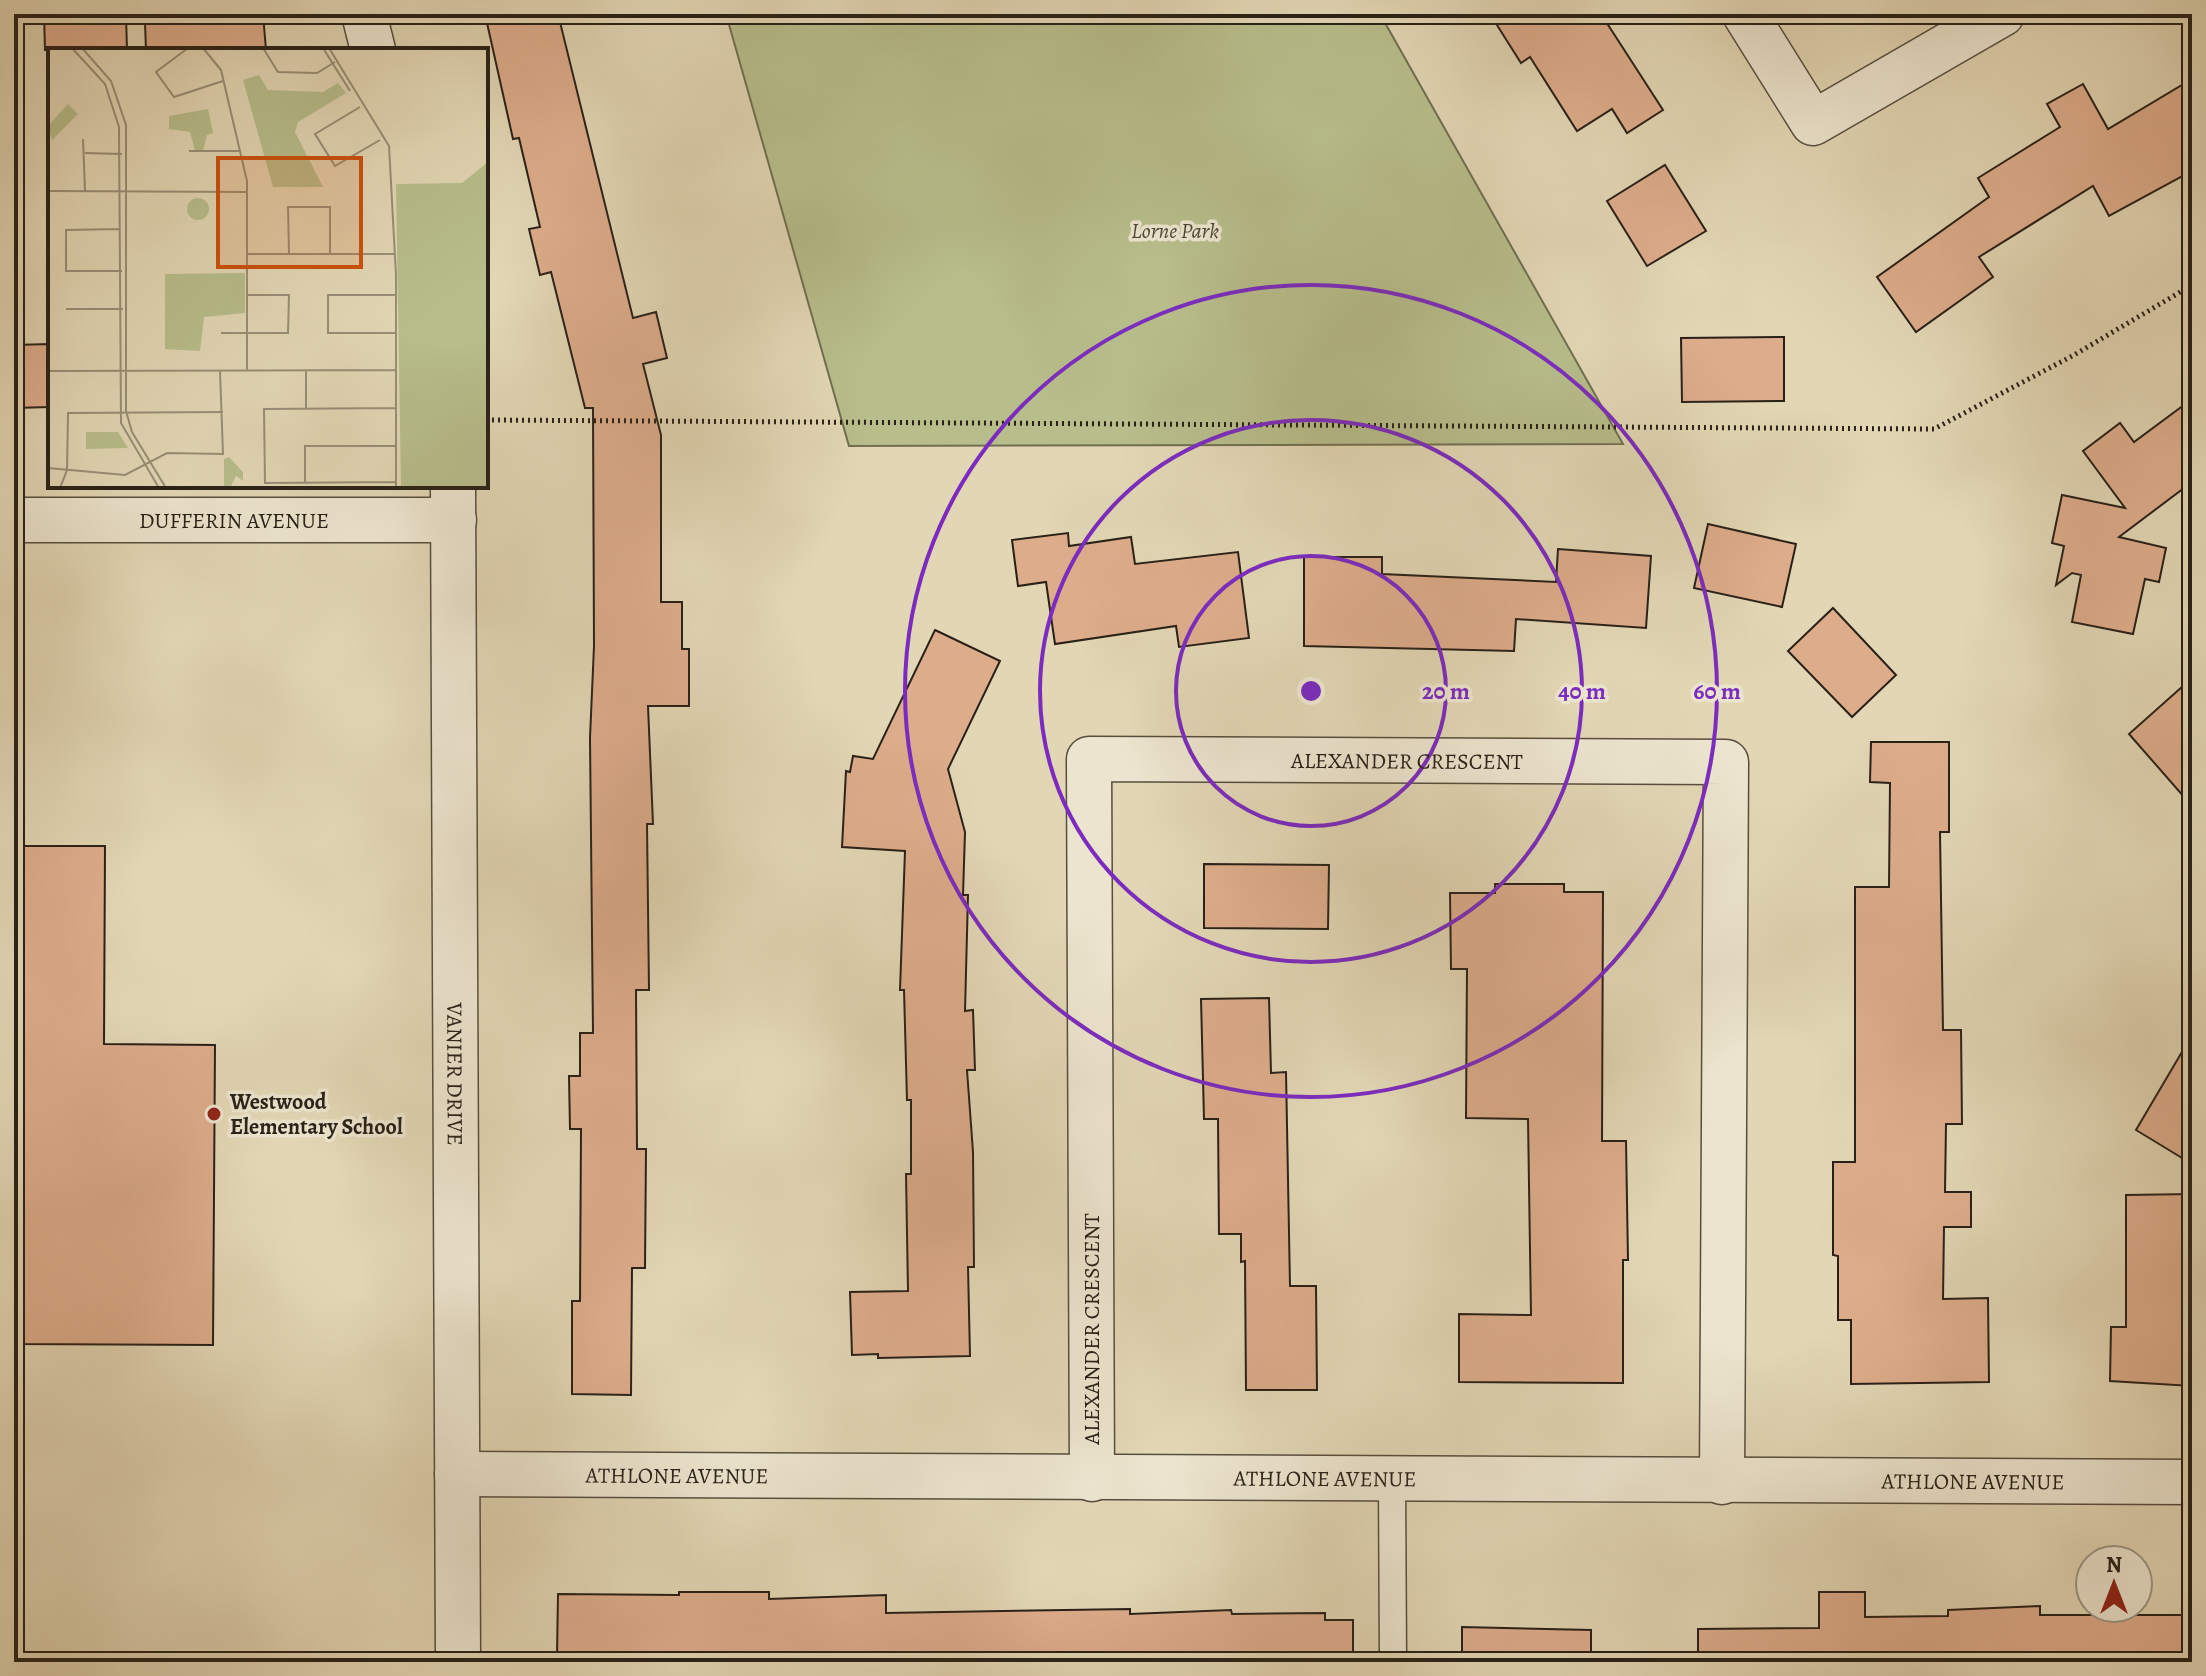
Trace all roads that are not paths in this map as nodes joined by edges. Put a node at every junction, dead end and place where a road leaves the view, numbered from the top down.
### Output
1 (364, 14) edge
2 (1745, 14) edge
3 (2002, 14) edge
4 (372, 48) edge
5 (453, 503) edge
6 (14, 520) edge
7 (457, 1474) junction
8 (1092, 1479) junction
9 (1392, 1480) junction
10 (1722, 1482) junction
11 (2192, 1482) edge
12 (458, 1662) edge
13 (1393, 1662) edge

1 - 4 street
2 - 3 street
5 - 6 street, DUFFERIN AVENUE
5 - 7 street, VANIER DRIVE
7 - 8 street, ATHLONE AVENUE
7 - 12 street, VANIER DRIVE
8 - 9 street, ATHLONE AVENUE
8 - 10 street, ALEXANDER CRESCENT
9 - 10 street, ATHLONE AVENUE
9 - 13 lane
10 - 11 street, ATHLONE AVENUE

